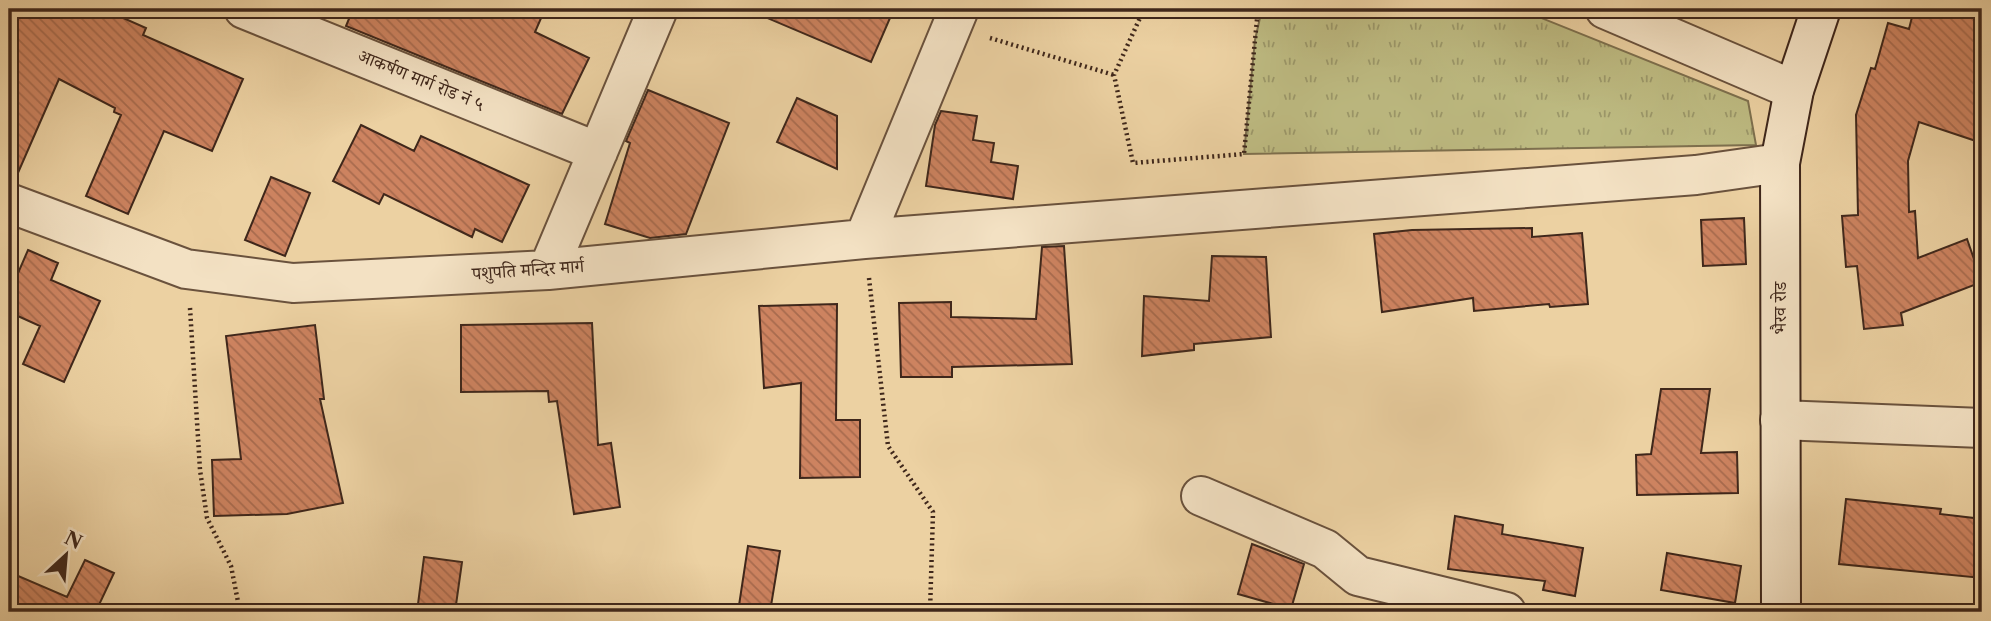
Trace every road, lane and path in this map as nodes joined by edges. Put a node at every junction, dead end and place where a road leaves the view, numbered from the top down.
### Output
1 (244, 9) edge
2 (658, 9) edge
3 (1144, 9) edge
4 (1258, 9) edge
5 (1605, 9) edge
6 (1821, 9) edge
7 (955, 18) edge
8 (1114, 75) junction
9 (1794, 90) junction
10 (598, 152) junction
11 (1780, 163) junction
12 (9, 203) edge
13 (864, 239) junction
14 (186, 269) junction
15 (548, 270) junction
16 (1780, 420) junction
17 (1982, 428) edge
18 (1201, 496) dead end
19 (240, 612) edge
20 (930, 612) edge
21 (1506, 612) edge
22 (1782, 612) edge

1 - 10 street, आकर्षण मार्ग रोड नं ५
2 - 10 street
3 - 8 path
4 - 8 path
5 - 9 street
6 - 9 street, भैरव रोड
7 - 8 path
7 - 13 street
9 - 11 street, भैरव रोड
10 - 15 street
11 - 13 street, पशुपति मन्दिर मार्ग
11 - 16 street, भैरव रोड
12 - 14 street, पशुपति मन्दिर मार्ग
13 - 15 street, पशुपति मन्दिर मार्ग
13 - 20 path
14 - 15 street, पशुपति मन्दिर मार्ग
14 - 19 path
16 - 17 street
16 - 22 street, भैरव रोड
18 - 21 street

